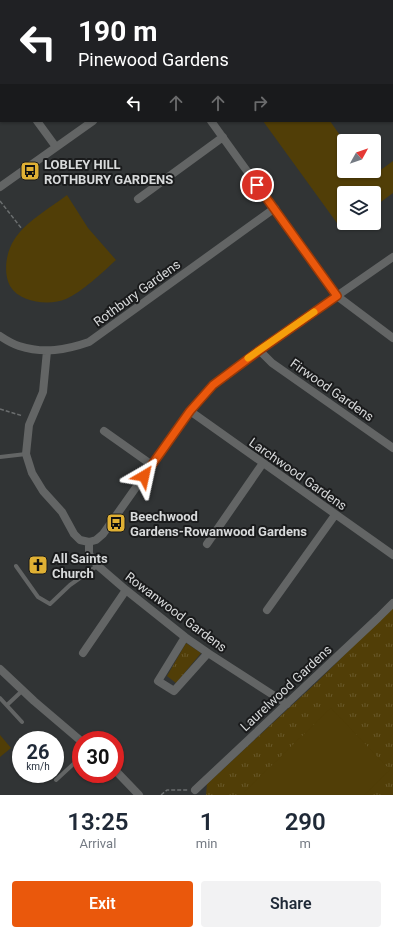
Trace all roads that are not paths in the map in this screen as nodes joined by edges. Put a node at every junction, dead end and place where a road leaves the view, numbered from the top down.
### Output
1 (38, 122) edge
2 (92, 122) edge
3 (212, 122) edge
4 (223, 137) junction
5 (56, 147) junction
6 (0, 187) edge
7 (138, 199) dead end
8 (274, 208) junction
9 (393, 257) edge
10 (337, 296) junction
11 (0, 336) edge
12 (393, 338) edge
13 (260, 350) junction
14 (46, 351) junction
15 (190, 411) junction
16 (104, 431) dead end
17 (393, 448) edge
18 (26, 454) junction
19 (0, 457) edge
20 (263, 463) junction
21 (152, 466) junction
22 (335, 514) junction
23 (89, 542) junction
24 (207, 544) dead end
25 (393, 555) edge
26 (98, 565) junction
27 (16, 566) dead end
28 (126, 590) junction
29 (393, 603) edge
30 (267, 610) dead end
31 (185, 637) junction
32 (83, 653) dead end
33 (208, 653) junction
34 (0, 669) edge
35 (22, 690) junction
36 (0, 698) edge
37 (287, 704) junction
38 (7, 705) junction
39 (22, 722) dead end
40 (72, 733) edge
41 (72, 765) edge
42 (64, 773) edge
43 (124, 779) edge
44 (195, 790) road end
45 (139, 795) edge

1 - 5 street
2 - 5 street
3 - 4 street
4 - 7 street
4 - 8 street
5 - 6 street
8 - 10 street
8 - 14 street, Rothbury Gardens
9 - 10 street
10 - 12 street
10 - 13 street
11 - 14 street, Rothbury Gardens
13 - 15 street
13 - 17 street, Firwood Gardens
14 - 18 street
15 - 20 street, Larchwood Gardens
15 - 21 street
16 - 21 street
18 - 19 lane
18 - 23 street
20 - 22 street, Larchwood Gardens
20 - 24 street
21 - 23 street
22 - 25 street, Larchwood Gardens
22 - 30 street
23 - 26 street, Rowanwood Gardens
26 - 27 lane
26 - 28 street, Rowanwood Gardens
28 - 31 street, Rowanwood Gardens
28 - 32 street
29 - 37 street, Laurelwood Gardens
31 - 33 street, Rowanwood Gardens
31 - 33 street
33 - 37 street, Rowanwood Gardens
34 - 35 street
35 - 38 lane
35 - 40 street
36 - 38 lane
37 - 44 street, Laurelwood Gardens
38 - 39 lane
41 - 42 lane
43 - 45 street

